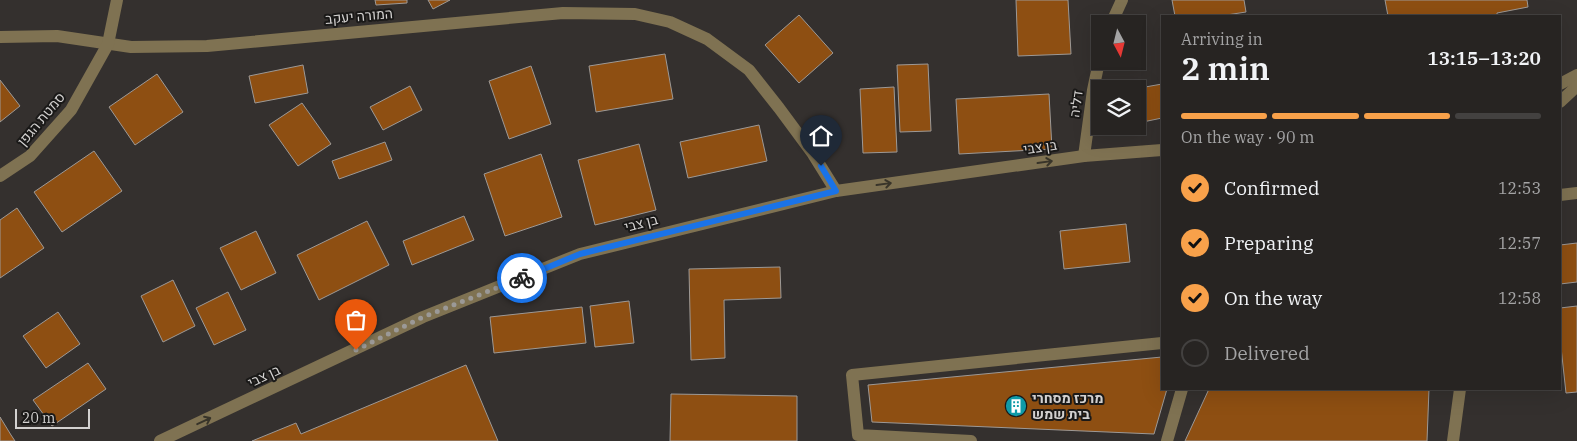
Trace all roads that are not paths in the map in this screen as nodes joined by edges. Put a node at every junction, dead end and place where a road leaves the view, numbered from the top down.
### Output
1 (118, 0) edge
2 (1122, 0) edge
3 (1115, 15) edge
4 (0, 37) edge
5 (108, 44) junction
6 (1097, 70) edge
7 (1577, 75) edge
8 (1561, 83) edge
9 (1577, 86) edge
10 (1561, 101) edge
11 (1161, 150) edge
12 (1084, 156) junction
13 (0, 176) edge
14 (836, 191) junction
15 (1577, 193) edge
16 (1561, 195) edge
17 (1161, 343) edge
18 (1182, 390) edge
19 (1460, 390) edge
20 (160, 441) edge
21 (971, 441) edge
22 (1167, 441) edge
23 (1454, 441) edge

1 - 5 street, סמטת הגפן
2 - 3 street
4 - 5 street, המורה יעקב
5 - 13 street, סמטת הגפן
5 - 14 street, המורה יעקב
6 - 12 street, דליה
7 - 8 street
9 - 10 street
11 - 12 street, בן צבי
14 -> 12 street, בן צבי
20 -> 14 street, בן צבי
15 - 16 street
17 - 21 street
18 - 22 street
19 - 23 street

